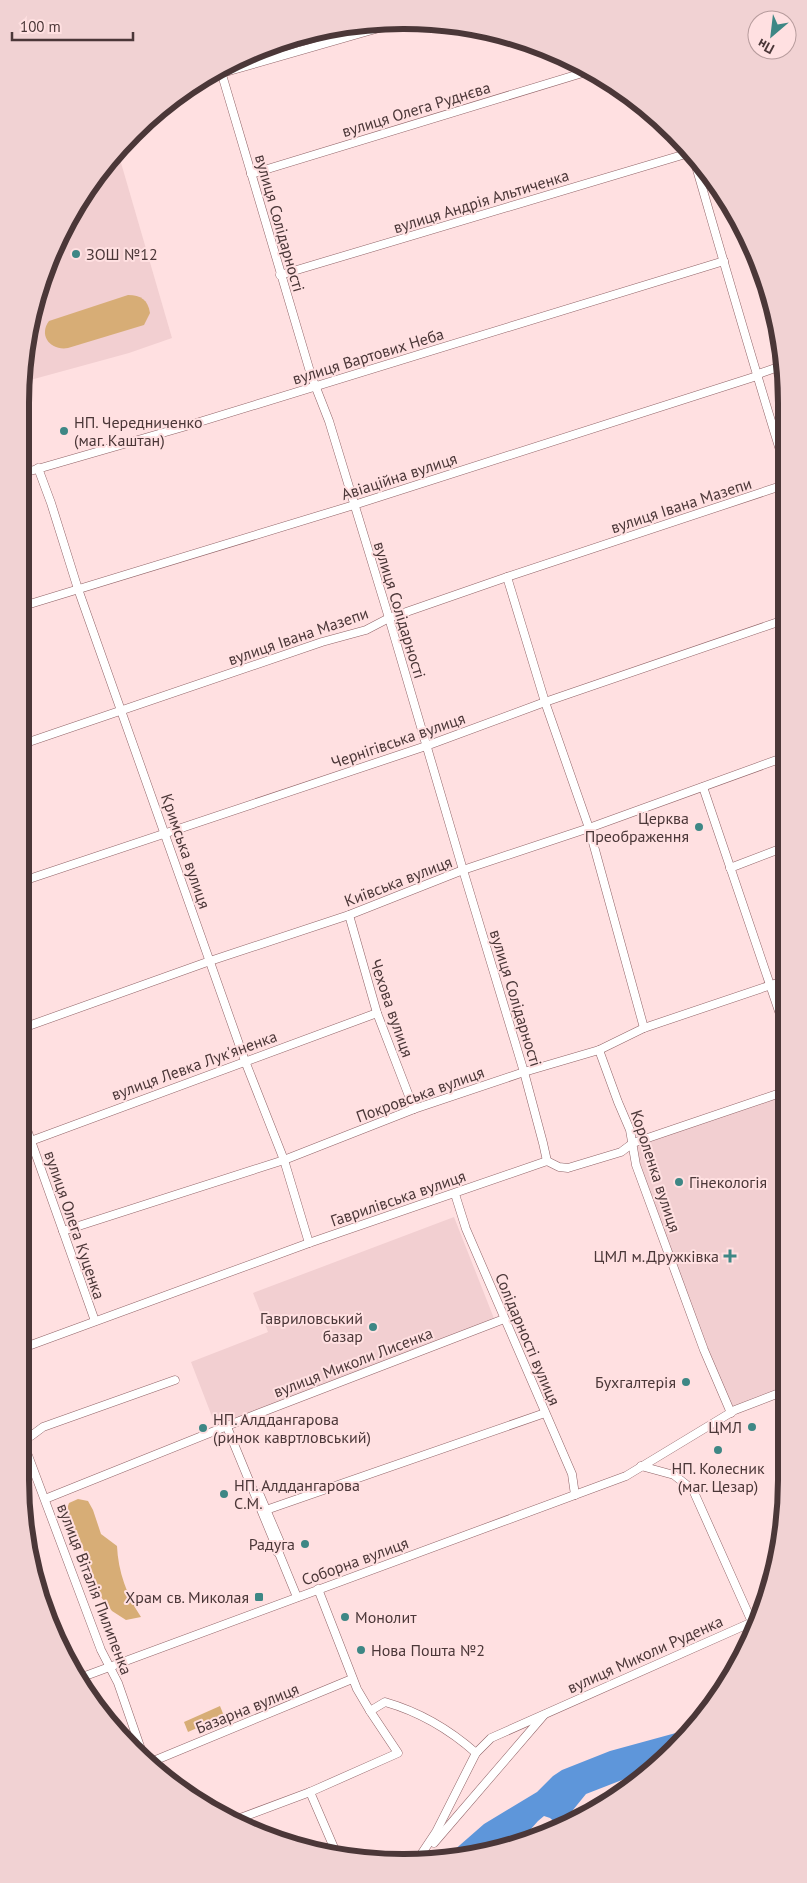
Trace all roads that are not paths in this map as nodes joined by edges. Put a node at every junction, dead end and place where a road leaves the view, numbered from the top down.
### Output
1 (366, 31) edge
2 (246, 63) edge
3 (581, 73) edge
4 (223, 75) edge
5 (684, 155) edge
6 (697, 171) edge
7 (251, 174) junction
8 (724, 262) junction
9 (280, 275) junction
10 (776, 367) edge
11 (757, 376) junction
12 (314, 387) junction
13 (778, 444) edge
14 (38, 468) junction
15 (29, 471) edge
16 (778, 487) edge
17 (354, 505) junction
18 (507, 576) junction
19 (78, 589) junction
20 (29, 604) edge
21 (389, 618) junction
22 (778, 622) edge
23 (545, 702) junction
24 (123, 711) junction
25 (29, 742) edge
26 (426, 746) junction
27 (778, 760) edge
28 (703, 787) junction
29 (589, 828) junction
30 (165, 833) junction
31 (778, 850) edge
32 (730, 868) junction
33 (462, 870) junction
34 (29, 879) edge
35 (349, 915) junction
36 (210, 961) junction
37 (778, 983) edge
38 (769, 986) junction
39 (778, 1010) edge
40 (377, 1012) junction
41 (29, 1026) edge
42 (644, 1028) junction
43 (599, 1050) junction
44 (245, 1061) junction
45 (524, 1072) junction
46 (778, 1093) edge
47 (414, 1109) junction
48 (29, 1137) edge
49 (30, 1140) junction
50 (634, 1143) junction
51 (284, 1160) junction
52 (547, 1161) junction
53 (455, 1194) junction
54 (63, 1231) junction
55 (309, 1243) junction
56 (504, 1319) junction
57 (94, 1321) junction
58 (29, 1346) edge
59 (175, 1380) dead end
60 (778, 1394) edge
61 (545, 1412) junction
62 (730, 1413) junction
63 (229, 1426) junction
64 (29, 1437) edge
65 (29, 1459) edge
66 (641, 1466) junction
67 (575, 1495) junction
68 (45, 1499) junction
69 (266, 1510) junction
70 (277, 1552) junction
71 (318, 1589) junction
72 (296, 1597) junction
73 (753, 1616) edge
74 (750, 1623) edge
75 (109, 1666) junction
76 (84, 1675) edge
77 (352, 1679) junction
78 (370, 1711) junction
79 (545, 1714) junction
80 (139, 1744) edge
81 (476, 1753) junction
82 (155, 1760) edge
83 (310, 1792) junction
84 (242, 1818) edge
85 (334, 1848) edge
86 (423, 1853) edge
87 (425, 1853) edge

1 - 2 street
3 - 7 street, вулиця Олега Руднєва
4 - 7 street, вулиця Солідарності
5 - 9 street, вулиця Андрія Альтиченка
6 - 8 street
7 - 9 street, вулиця Солідарності
8 - 11 street
8 - 12 street, вулиця Вартових Неба
9 - 12 street, вулиця Солідарності
10 - 11 street, Авіаційна вулиця
11 - 13 street
11 - 17 street, Авіаційна вулиця
12 - 14 street, вулиця Вартових Неба
12 - 17 street, вулиця Солідарності
14 - 15 street, вулиця Вартових Неба
14 - 19 street, Кримська вулиця
16 - 18 street, вулиця Івана Мазепи
17 - 19 street, Авіаційна вулиця
17 - 21 street, вулиця Солідарності
18 - 21 street, вулиця Івана Мазепи
18 - 23 street
19 - 20 street, Авіаційна вулиця
19 - 24 street, Кримська вулиця
21 - 24 street, вулиця Івана Мазепи
21 - 26 street, вулиця Солідарності
22 - 23 street, Чернігівська вулиця
23 - 26 street, Чернігівська вулиця
23 - 29 street
24 - 25 street, вулиця Івана Мазепи
24 - 30 street, Кримська вулиця
26 - 30 street, Чернігівська вулиця
26 - 33 street, вулиця Солідарності
27 - 28 street, Київська вулиця
28 - 29 street, Київська вулиця
28 - 32 street
29 - 33 street, Київська вулиця
29 - 42 street
30 - 34 street, Чернігівська вулиця
30 - 36 street, Кримська вулиця
31 - 32 street
32 - 38 street
33 - 35 street, Київська вулиця
33 - 45 street, вулиця Солідарності
35 - 36 street, Київська вулиця
35 - 40 street, Чехова вулиця
36 - 41 street, Київська вулиця
36 - 44 street, Кримська вулиця
37 - 38 street, Покровська вулиця
38 - 39 street
38 - 42 street, Покровська вулиця
40 - 44 street, вулиця Левка Лук'яненка
40 - 47 street, Чехова вулиця
42 - 43 street, Покровська вулиця
43 - 45 street, Покровська вулиця
43 - 50 street, Короленка вулиця
44 - 49 street, вулиця Левка Лук'яненка
44 - 51 street, Кримська вулиця
45 - 47 street, Покровська вулиця
45 - 52 street, вулиця Солідарності
46 - 50 street
47 - 51 street, Покровська вулиця
48 - 49 street, вулиця Олега Куценка
49 - 54 street, вулиця Олега Куценка
50 - 52 street
50 - 62 street, Короленка вулиця
51 - 54 street, Покровська вулиця
51 - 55 street, Кримська вулиця
52 - 53 street, Гаврилівська вулиця
53 - 55 street, Гаврилівська вулиця
53 - 56 street, Солідарності вулиця
54 - 57 street, вулиця Олега Куценка
55 - 57 street, Гаврилівська вулиця
56 - 61 street, Солідарності вулиця
56 - 63 street, вулиця Миколи Лисенка
57 - 58 street, Гаврилівська вулиця
59 - 64 street
60 - 62 street, Соборна вулиця
61 - 67 street, Солідарності вулиця
61 - 69 street
62 - 66 street, Соборна вулиця
63 - 68 street, вулиця Миколи Лисенка
63 - 69 street
63 - 70 street
65 - 68 street, вулиця Віталія Пилипенка
66 - 67 street, Соборна вулиця
66 - 73 street
67 - 71 street, Соборна вулиця
68 - 75 street, вулиця Віталія Пилипенка
69 - 70 street
70 - 72 street
71 - 72 street, Соборна вулиця
71 - 77 street
72 - 75 street, Соборна вулиця
74 - 79 street, вулиця Миколи Руденка
75 - 76 street, Соборна вулиця
75 - 80 street, вулиця Віталія Пилипенка
77 - 78 street
77 - 82 street, Базарна вулиця
78 - 81 street
78 - 83 street
79 - 81 street, вулиця Миколи Руденка
79 - 87 street, вулиця Миколи Руденка
81 - 86 street
83 - 84 street
83 - 85 street

